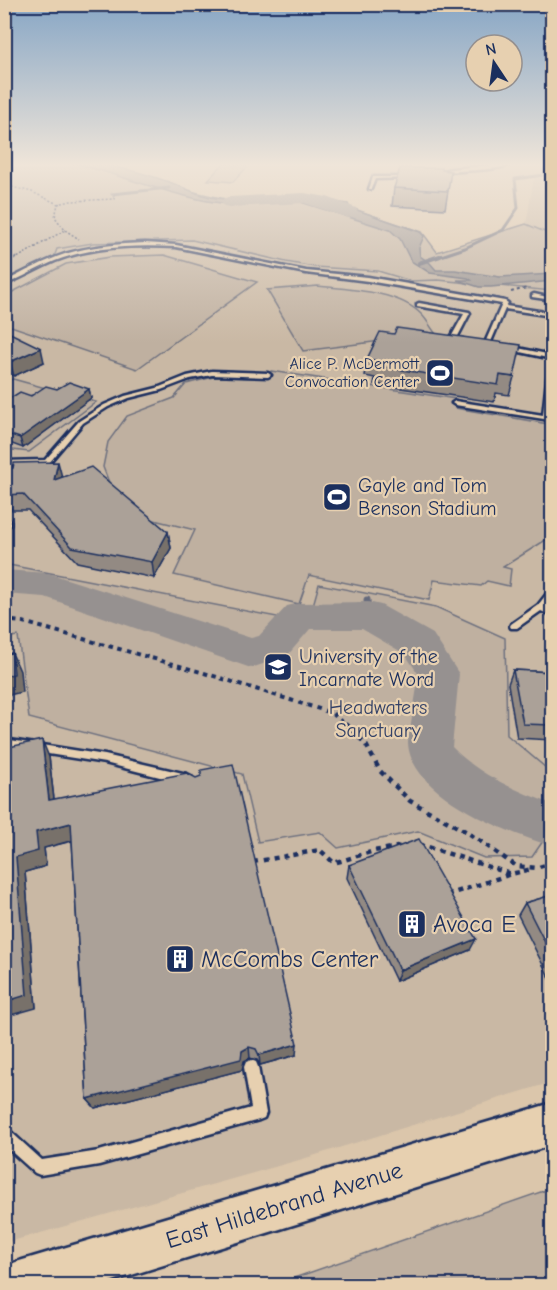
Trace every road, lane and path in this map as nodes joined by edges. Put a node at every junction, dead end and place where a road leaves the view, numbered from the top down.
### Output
1 (59, 223) edge
2 (4, 264) edge
3 (4, 284) edge
4 (534, 296) dead end
5 (552, 299) edge
6 (419, 305) dead end
7 (504, 305) junction
8 (522, 305) dead end
9 (552, 315) edge
10 (465, 341) edge
11 (476, 343) edge
12 (487, 345) junction
13 (552, 357) edge
14 (552, 362) edge
15 (268, 375) dead end
16 (551, 382) edge
17 (550, 391) edge
18 (455, 403) dead end
19 (549, 419) edge
20 (4, 463) edge
21 (552, 593) edge
22 (541, 607) junction
23 (552, 613) edge
24 (4, 620) edge
25 (514, 626) dead end
26 (4, 743) edge
27 (196, 789) edge
28 (253, 862) edge
29 (552, 863) edge
30 (536, 868) junction
31 (511, 874) junction
32 (441, 898) edge
33 (251, 1067) edge
34 (552, 1124) edge
35 (4, 1135) edge
36 (15, 1286) edge

1 - 2 path
3 - 7 lane
4 - 5 lane
6 - 10 lane
7 - 8 lane
7 - 9 lane
7 - 12 lane
11 - 12 lane
12 - 13 lane
14 - 16 lane
15 - 20 lane
16 - 17 lane
17 - 19 lane
18 - 19 lane
21 - 22 lane
22 - 23 lane
22 - 25 lane
24 - 30 path
26 - 27 lane
28 - 31 path
29 - 30 path
30 - 31 path
31 - 32 path
33 - 35 lane
34 - 36 main road, East Hildebrand Avenue

